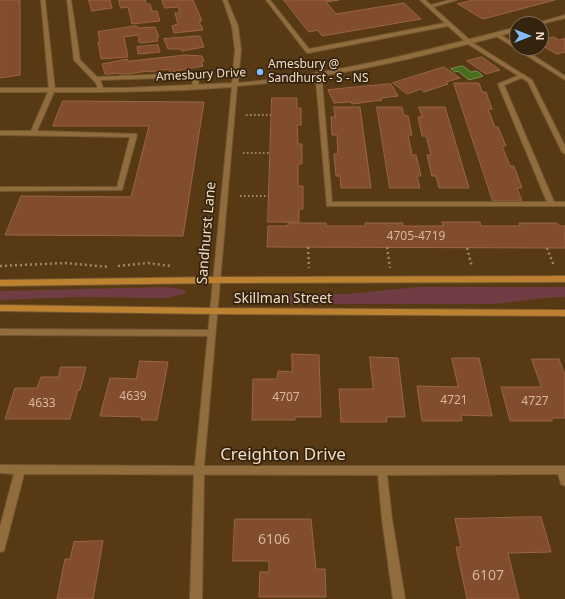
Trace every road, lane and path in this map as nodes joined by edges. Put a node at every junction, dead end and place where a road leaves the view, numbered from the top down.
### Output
1 (43, 0) edge
2 (68, 0) edge
3 (225, 0) edge
4 (268, 0) edge
5 (422, 0) edge
6 (455, 0) edge
7 (429, 7) junction
8 (565, 16) edge
9 (549, 20) edge
10 (449, 24) junction
11 (509, 32) edge
12 (498, 35) junction
13 (470, 43) junction
14 (509, 43) edge
15 (530, 56) edge
16 (317, 74) junction
17 (522, 76) junction
18 (565, 78) edge
19 (95, 79) junction
20 (235, 84) junction
21 (195, 87) junction
22 (0, 90) edge
23 (52, 90) junction
24 (101, 90) junction
25 (246, 115) dead end
26 (271, 115) dead end
27 (0, 132) edge
28 (33, 133) junction
29 (565, 152) edge
30 (243, 153) dead end
31 (270, 153) dead end
32 (0, 189) edge
33 (240, 196) dead end
34 (269, 196) dead end
35 (551, 204) junction
36 (565, 204) edge
37 (308, 247) dead end
38 (387, 247) dead end
39 (467, 248) dead end
40 (547, 248) dead end
41 (0, 266) edge
42 (172, 266) dead end
43 (472, 269) dead end
44 (309, 270) dead end
45 (390, 270) dead end
46 (556, 270) dead end
47 (216, 280) junction
48 (565, 280) edge
49 (0, 283) edge
50 (0, 308) edge
51 (213, 311) junction
52 (565, 314) edge
53 (0, 332) edge
54 (211, 333) junction
55 (0, 470) edge
56 (20, 470) junction
57 (199, 470) junction
58 (563, 470) edge
59 (382, 472) junction
60 (565, 481) edge
61 (0, 547) edge
62 (196, 599) edge
63 (398, 599) edge

1 - 23 street
2 - 19 street
3 - 20 street, Sandhurst Lane
4 - 10 street
5 - 7 street
6 - 7 street
7 - 10 street
8 - 9 street
10 - 13 street
11 - 12 street, Amesbury Drive
12 - 13 street, Amesbury Drive
12 - 14 street
13 - 16 street, Amesbury Drive
13 - 17 street
15 - 18 street
16 - 20 street, Amesbury Drive
16 - 35 street
17 - 29 street
17 - 35 street
19 - 21 street
19 - 24 street
20 - 21 street, Amesbury Drive
20 - 47 street, Sandhurst Lane
21 - 24 street, Amesbury Drive
22 - 23 street, Amesbury Drive
23 - 24 street, Amesbury Drive
23 - 28 street
25 - 26 path
27 - 28 street
28 - 32 street
30 - 31 path
33 - 34 path
35 - 36 street
37 - 44 path
38 - 45 path
39 - 43 path
40 - 46 path
41 - 42 path
47 - 48 main road, Skillman Street
47 - 49 main road, Skillman Street
47 - 51 street, Sandhurst Lane
50 - 51 main road, Skillman Street
51 - 52 main road, Skillman Street
51 - 54 street, Sandhurst Lane
53 - 54 street
54 - 57 street, Sandhurst Lane
55 - 56 street, Creighton Drive
56 - 57 street, Creighton Drive
56 - 61 street
57 - 59 street, Creighton Drive
57 - 62 street, Sandhurst Lane
58 - 59 street, Creighton Drive
58 - 60 street
59 - 63 street

